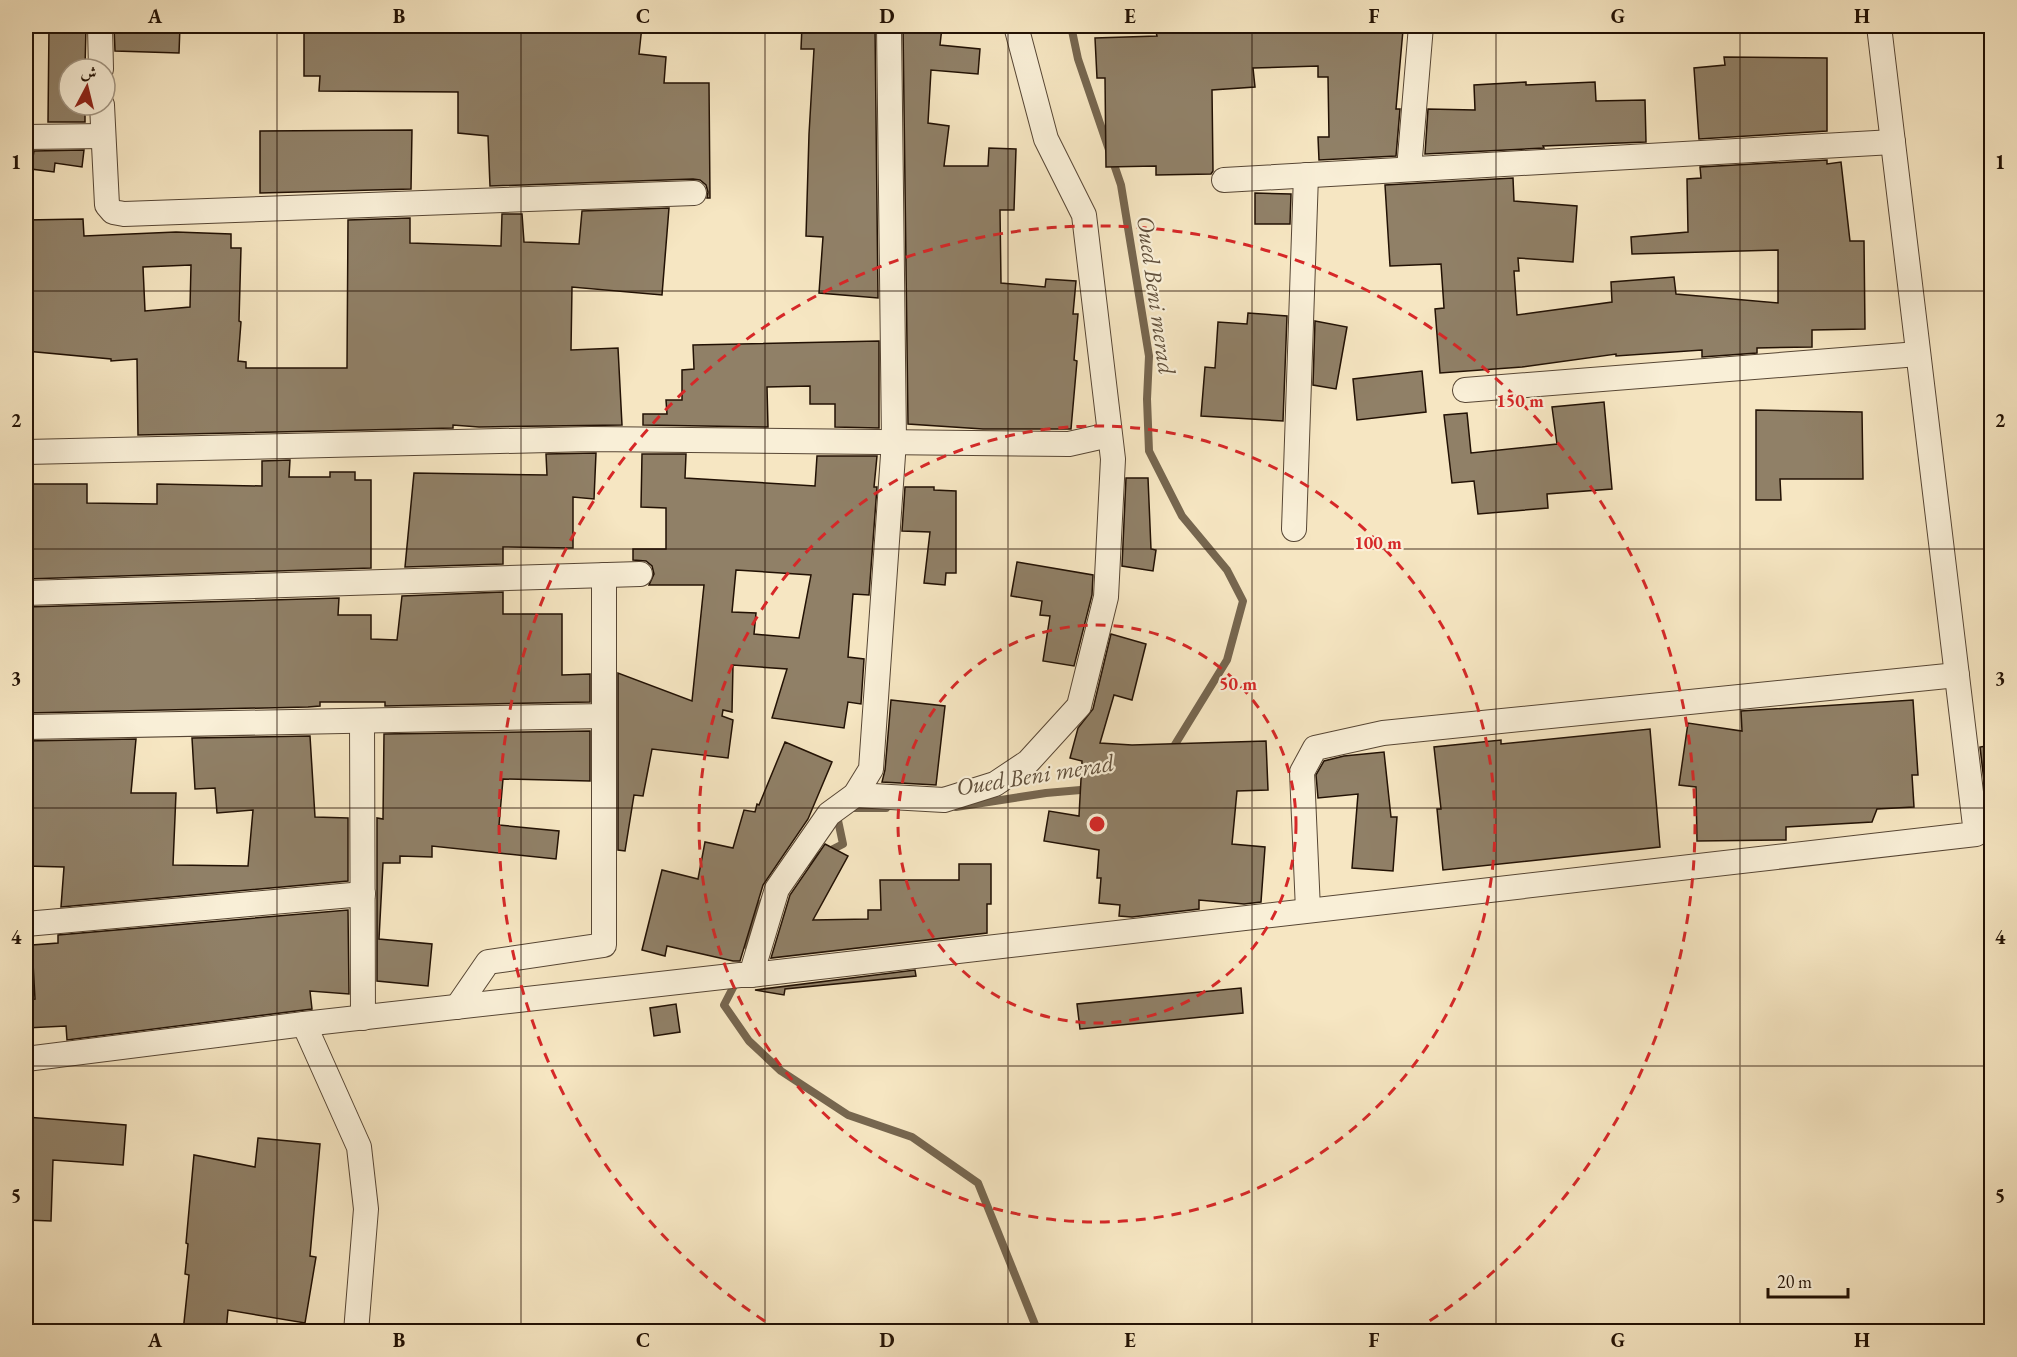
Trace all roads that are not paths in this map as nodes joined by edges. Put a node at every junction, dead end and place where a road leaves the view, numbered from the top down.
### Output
1 (100, 26) edge
2 (889, 26) edge
3 (1016, 26) edge
4 (1421, 26) edge
5 (1879, 26) edge
6 (101, 57) edge
7 (102, 117) edge
8 (103, 136) junction
9 (26, 137) edge
10 (1893, 142) junction
11 (1409, 169) junction
12 (1306, 175) junction
13 (1224, 180) dead end
14 (694, 193) dead end
15 (1918, 354) junction
16 (1465, 390) dead end
17 (1109, 435) junction
18 (894, 441) junction
19 (26, 452) edge
20 (1294, 529) dead end
21 (640, 574) dead end
22 (604, 575) junction
23 (26, 593) edge
24 (1957, 675) junction
25 (604, 716) junction
26 (362, 721) junction
27 (26, 728) edge
28 (855, 795) junction
29 (363, 894) junction
30 (1308, 910) junction
31 (26, 924) edge
32 (751, 975) junction
33 (457, 1007) junction
34 (363, 1018) junction
35 (304, 1024) junction
36 (26, 1059) edge
37 (356, 1332) edge

1 - 6 street
2 - 18 street
3 - 17 street
4 - 11 street
5 - 10 street
7 - 8 street
8 - 9 street
8 - 14 street
10 - 11 street
10 - 15 street
11 - 12 street
12 - 13 street
12 - 20 street
15 - 16 street
15 - 24 street
17 - 18 street
17 - 28 street
18 - 19 street
18 - 28 street
21 - 22 street
22 - 23 street
22 - 25 street
24 - 30 street
24 - 30 street
25 - 26 street
25 - 33 street
26 - 27 street
26 - 29 street
28 - 32 street
29 - 31 street
29 - 34 street
30 - 32 street
32 - 33 street
33 - 34 street
34 - 35 street
35 - 36 street
35 - 37 street

